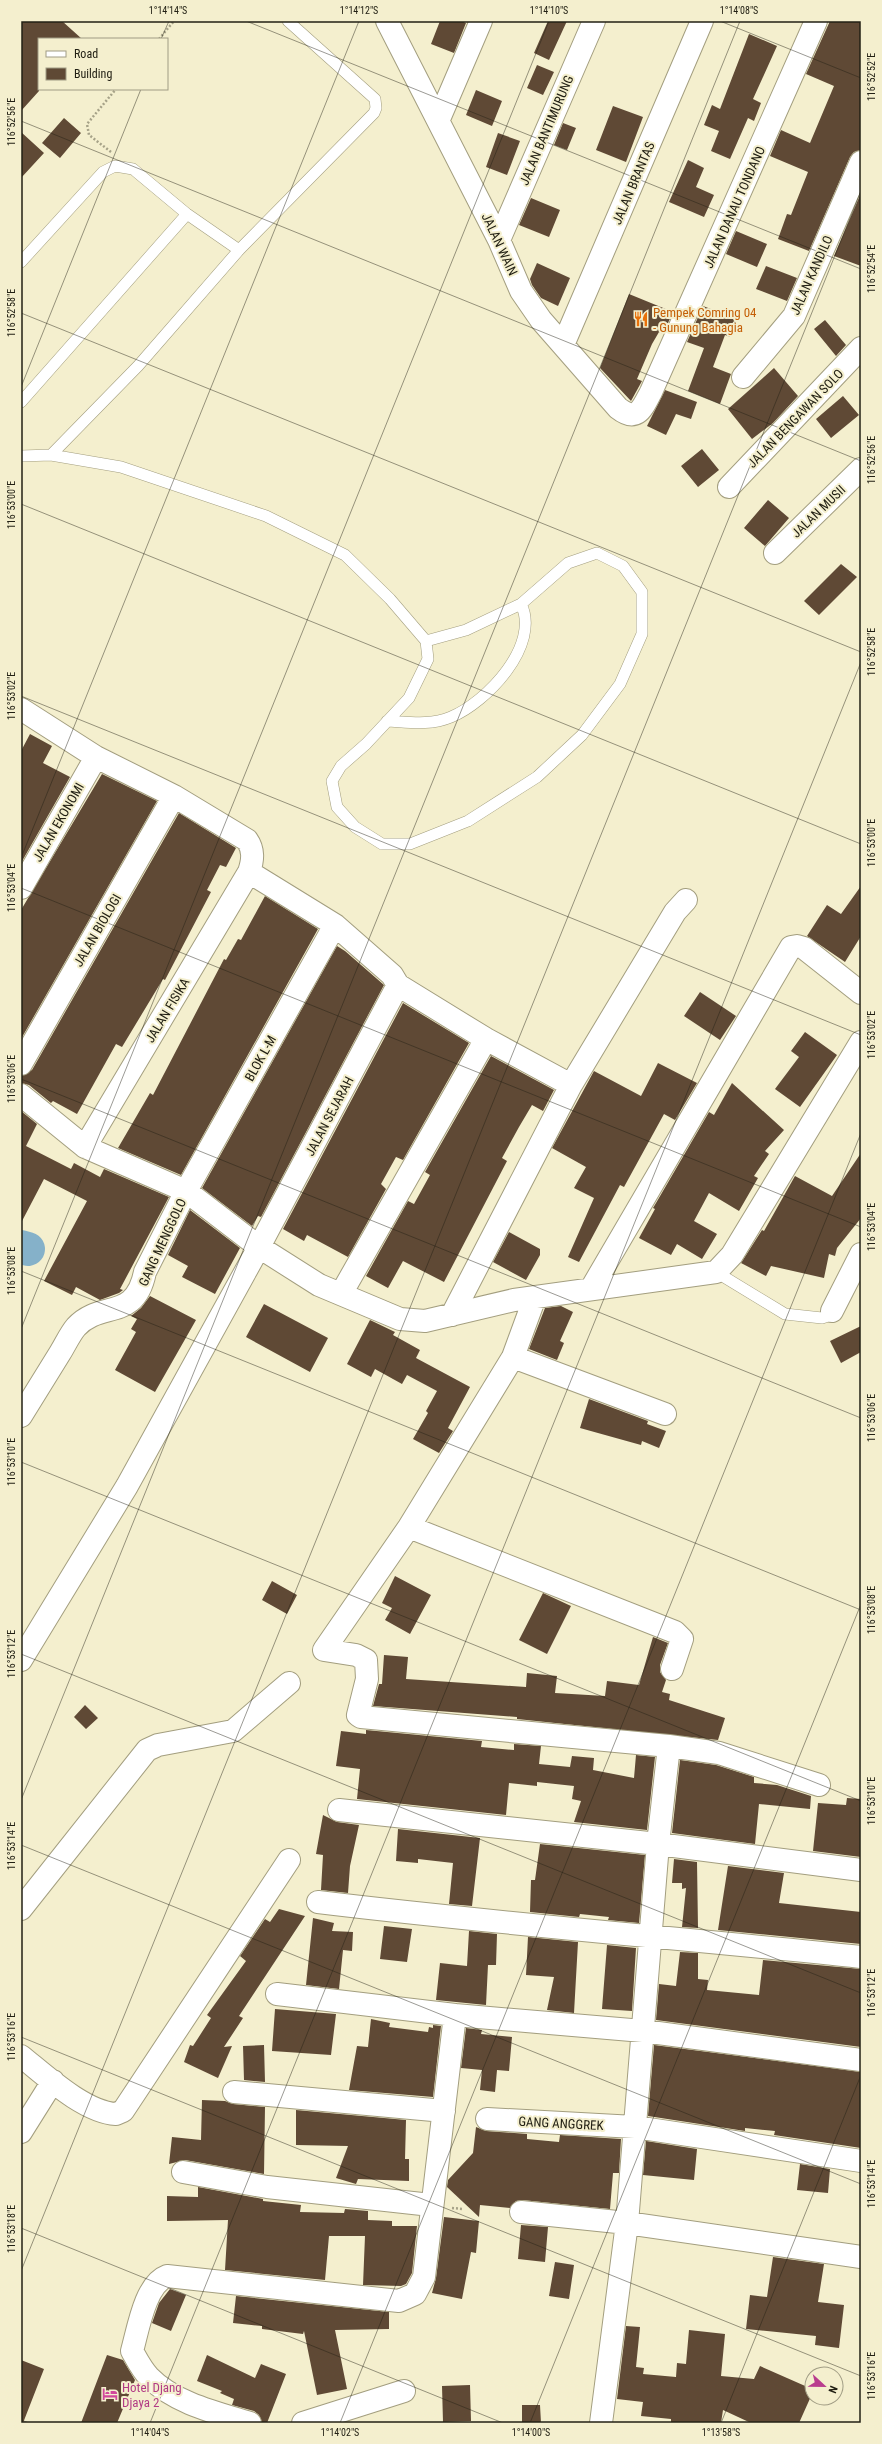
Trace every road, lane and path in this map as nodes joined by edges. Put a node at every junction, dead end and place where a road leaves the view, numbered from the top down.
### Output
1 (174, 21) edge
2 (288, 21) edge
3 (387, 21) edge
4 (481, 21) edge
5 (594, 21) edge
6 (702, 21) edge
7 (816, 21) edge
8 (160, 38) edge
9 (115, 90) edge
10 (439, 119) junction
11 (861, 162) edge
12 (132, 168) junction
13 (187, 214) junction
14 (499, 240) junction
15 (239, 250) junction
16 (21, 262) edge
17 (564, 345) junction
18 (861, 348) edge
19 (743, 377) dead end
20 (651, 392) joint
21 (21, 402) edge
22 (51, 454) junction
23 (21, 456) edge
24 (861, 469) edge
25 (729, 487) dead end
26 (775, 553) dead end
27 (521, 604) junction
28 (426, 641) junction
29 (21, 709) edge
30 (387, 721) junction
31 (96, 756) junction
32 (174, 796) junction
33 (249, 872) junction
34 (21, 888) edge
35 (686, 900) dead end
36 (335, 925) junction
37 (398, 985) junction
38 (861, 993) edge
39 (486, 1039) junction
40 (861, 1042) edge
41 (21, 1064) edge
42 (571, 1085) junction
43 (21, 1095) edge
44 (86, 1147) junction
45 (186, 1191) junction
46 (260, 1247) junction
47 (861, 1254) edge
48 (716, 1272) junction
49 (591, 1289) junction
50 (341, 1294) junction
51 (535, 1297) junction
52 (832, 1311) joint
53 (452, 1315) junction
54 (512, 1357) junction
55 (664, 1414) dead end
56 (21, 1416) edge
57 (409, 1527) junction
58 (21, 1660) edge
59 (672, 1669) dead end
60 (290, 1683) dead end
61 (669, 1746) junction
62 (819, 1785) dead end
63 (339, 1810) dead end
64 (658, 1844) junction
65 (289, 1860) dead end
66 (861, 1870) edge
67 (318, 1902) dead end
68 (21, 1909) edge
69 (650, 1935) junction
70 (861, 1957) edge
71 (277, 1994) dead end
72 (455, 2015) junction
73 (643, 2031) junction
74 (21, 2056) edge
75 (861, 2060) edge
76 (52, 2082) junction
77 (234, 2092) dead end
78 (444, 2111) junction
79 (487, 2119) dead end
80 (635, 2127) junction
81 (21, 2132) edge
82 (861, 2161) edge
83 (183, 2172) dead end
84 (431, 2205) junction
85 (521, 2212) dead end
86 (627, 2223) junction
87 (861, 2257) edge
88 (404, 2391) dead end
89 (250, 2423) edge
90 (303, 2423) edge
91 (601, 2423) edge

1 - 8 path
2 - 15 lane
3 - 10 street, JALAN WAIN
4 - 10 street
5 - 14 street, JALAN BANTIMURUNG
6 - 17 street, JALAN BRANTAS
7 - 20 street, JALAN DANAU TONDANO
9 - 12 path
10 - 14 street, JALAN WAIN
11 - 19 street, JALAN KANDILO
12 - 13 lane
12 - 16 lane
13 - 15 lane
13 - 21 lane
14 - 17 street, JALAN WAIN
15 - 22 lane
17 - 20 street, JALAN WAIN
18 - 25 street, JALAN BENGAWAN SOLO
22 - 23 lane
22 - 28 lane
24 - 26 street, JALAN MUSII
27 - 28 lane
27 - 30 lane
27 - 30 lane
28 - 30 lane
29 - 31 street
31 - 32 street
31 - 34 street, JALAN EKONOMI
32 - 33 street
32 - 41 street, JALAN BIOLOGI
33 - 36 street
33 - 44 street, JALAN FISIKA
35 - 42 street
36 - 37 street
36 - 45 street, BLOK L-M
37 - 39 street
37 - 46 street, JALAN SEJARAH
38 - 49 street
39 - 42 street
39 - 50 street
40 - 48 street
42 - 53 street
43 - 44 street
44 - 45 street
45 - 46 street
45 - 56 street, GANG MENGGOLO
46 - 50 street
46 - 58 street, JALAN SEJARAH
47 - 52 street
48 - 49 street
48 - 52 lane
49 - 51 street
50 - 53 street
51 - 53 street
51 - 54 street
54 - 55 street
54 - 57 street
57 - 59 street
57 - 61 street
60 - 68 street
61 - 62 street
61 - 64 street
63 - 64 street
64 - 66 street
64 - 69 street
65 - 76 street
67 - 69 street
69 - 70 street
69 - 73 street
71 - 72 street
72 - 73 street
72 - 78 street
73 - 75 street
73 - 80 street
74 - 76 street
76 - 81 street
77 - 78 street
78 - 84 street
79 - 80 street, GANG ANGGREK
80 - 82 street, GANG ANGGREK
80 - 86 street
83 - 84 street
84 - 89 street
85 - 86 street
86 - 87 street
86 - 91 street
88 - 90 street

